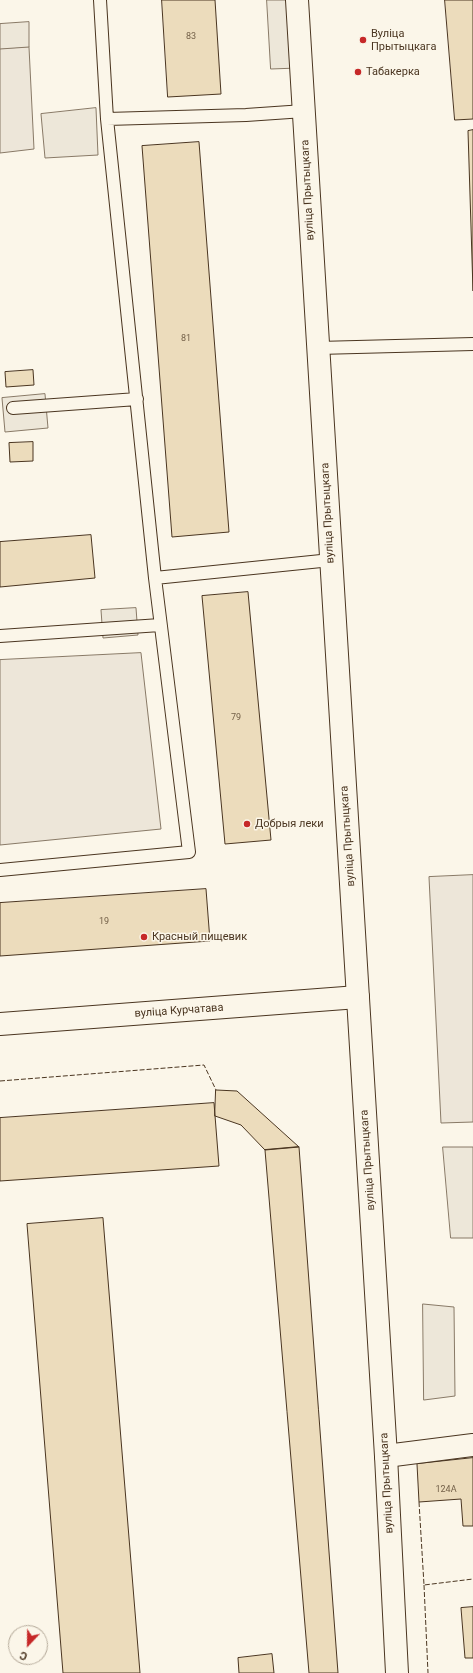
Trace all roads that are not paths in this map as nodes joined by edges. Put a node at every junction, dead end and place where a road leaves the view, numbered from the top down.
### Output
1 (100, 0) edge
2 (297, 0) edge
3 (304, 111) junction
4 (107, 119) junction
5 (473, 344) edge
6 (318, 348) junction
7 (137, 399) junction
8 (13, 408) dead end
9 (331, 560) junction
10 (154, 578) junction
11 (160, 625) junction
12 (0, 636) edge
13 (0, 870) edge
14 (358, 997) junction
15 (0, 1024) edge
16 (473, 1445) edge
17 (386, 1456) junction
18 (398, 1673) edge

1 - 4 lane
2 - 3 main road, вуліца Прытыцкага
3 - 4 lane
3 - 6 main road, вуліца Прытыцкага
4 - 7 lane
5 - 6 lane
6 - 9 main road, вуліца Прытыцкага
7 - 8 lane
7 - 10 lane
9 - 10 lane
9 - 14 main road, вуліца Прытыцкага
10 - 11 lane
11 - 12 lane
11 - 13 lane
14 - 15 main road, вуліца Курчатава
14 - 17 main road, вуліца Прытыцкага
16 - 17 main road
17 - 18 main road, вуліца Прытыцкага

